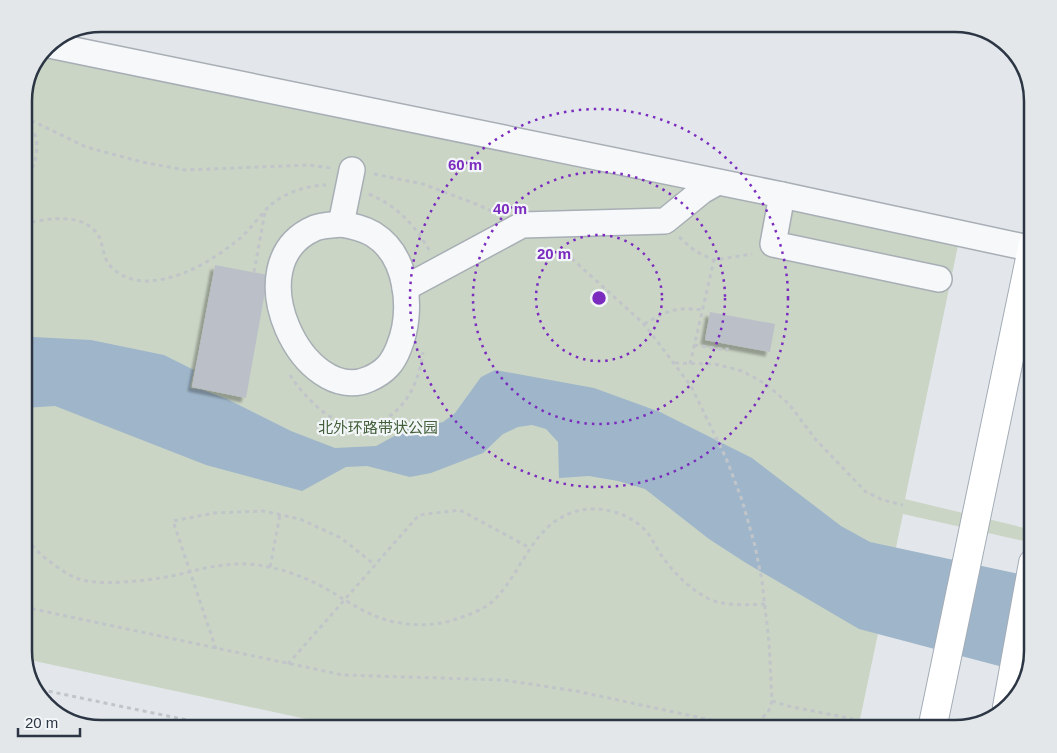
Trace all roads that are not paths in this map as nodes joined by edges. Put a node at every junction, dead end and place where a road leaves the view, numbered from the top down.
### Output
1 (59, 47) edge
2 (350, 179) road end
3 (716, 182) junction
4 (782, 195) junction
5 (341, 224) junction
6 (1024, 246) edge
7 (938, 279) dead end
8 (405, 288) junction
9 (1024, 291) edge
10 (1024, 612) edge
11 (1009, 695) edge
12 (934, 720) edge

1 - 3 street
2 - 5 street
3 - 4 street
3 - 8 street
4 - 6 street
4 - 7 street
5 - 8 street
5 - 8 street
9 - 12 main road
10 - 11 main road

